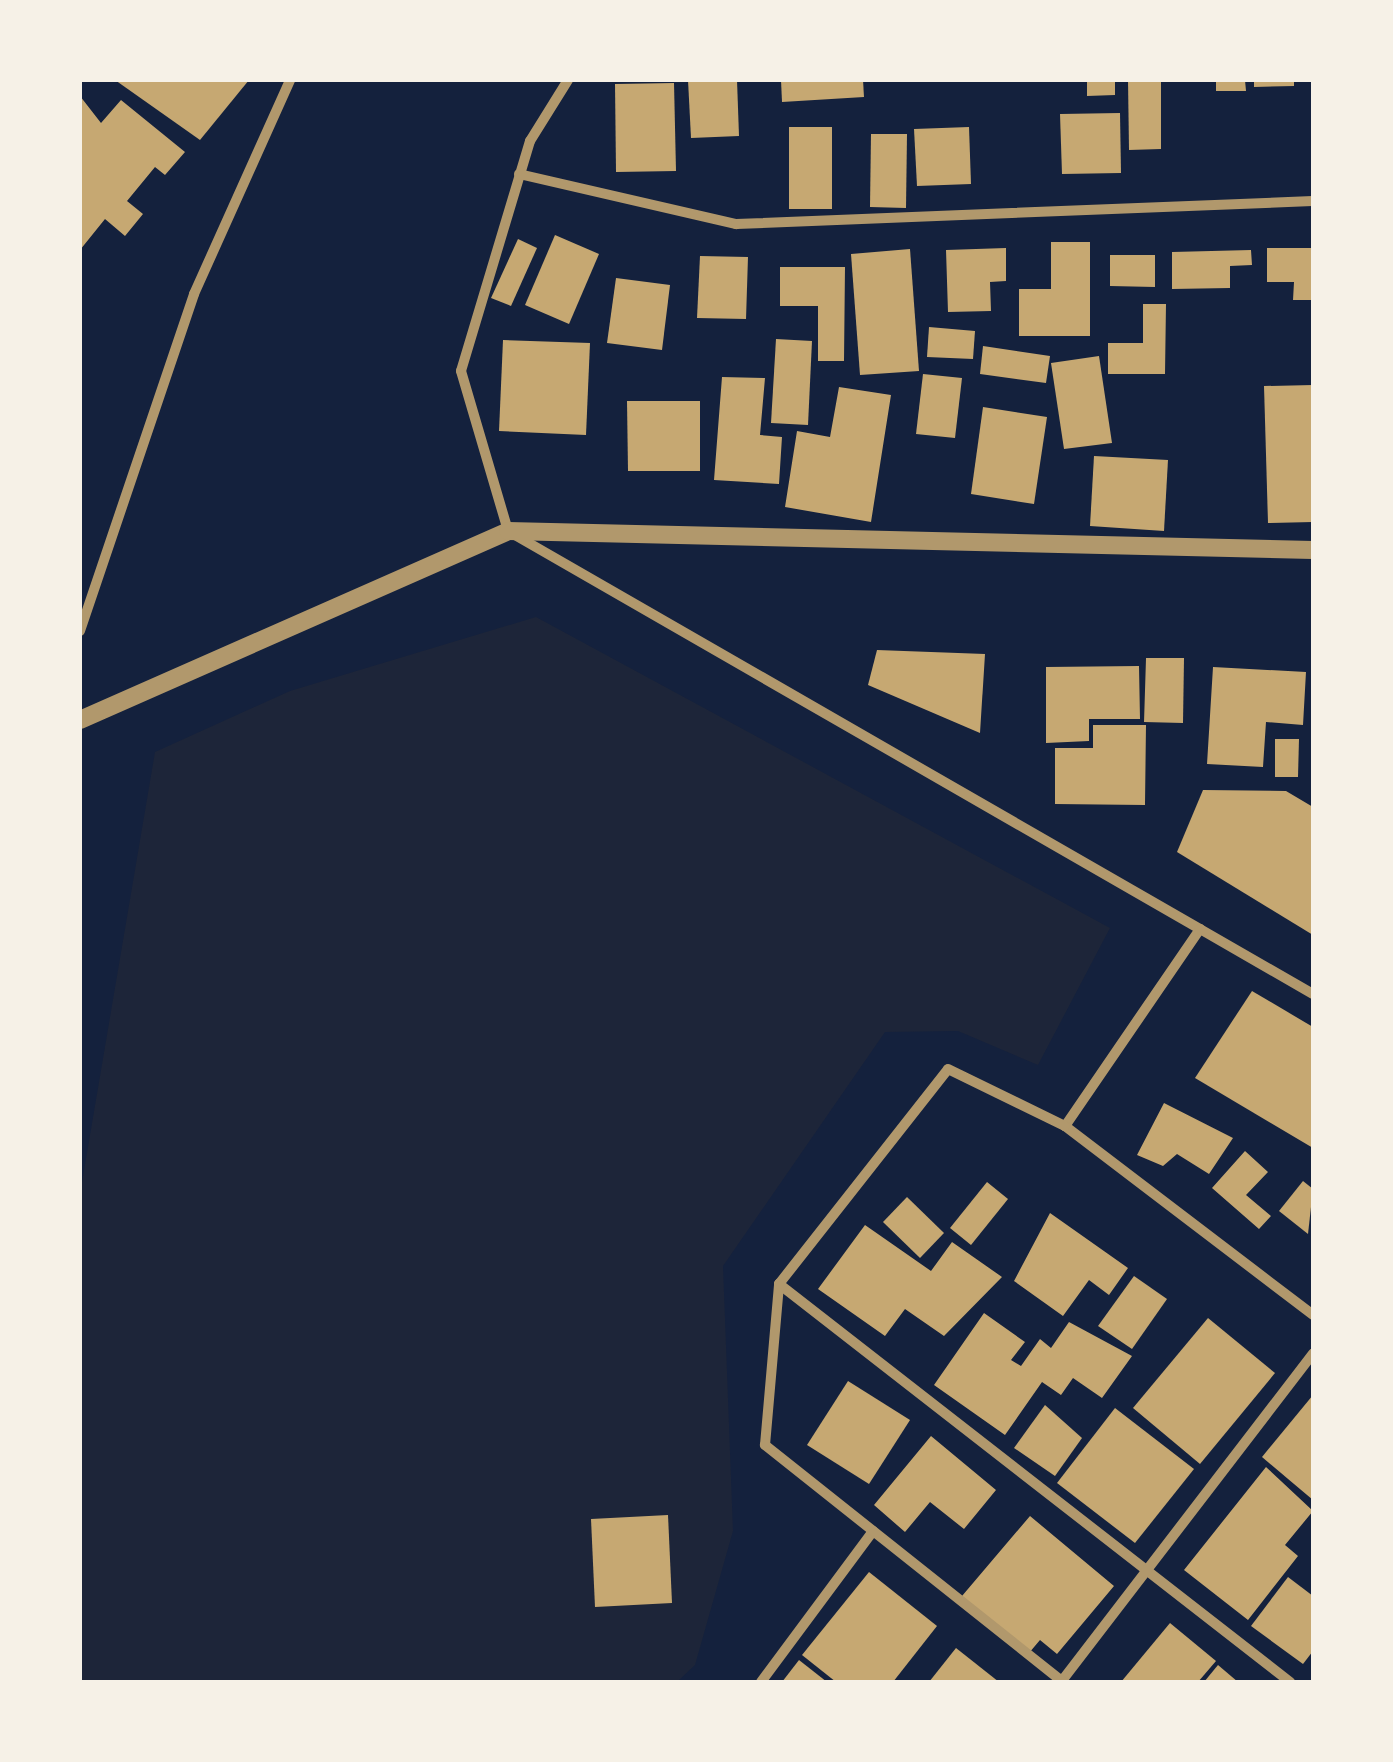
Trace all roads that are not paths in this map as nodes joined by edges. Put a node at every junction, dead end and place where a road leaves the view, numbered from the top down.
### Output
1 (290, 80) edge
2 (568, 80) edge
3 (520, 174) junction
4 (1313, 201) edge
5 (508, 531) junction
6 (1313, 550) edge
7 (80, 631) edge
8 (80, 720) edge
9 (1200, 930) junction
10 (1313, 994) edge
11 (1065, 1126) junction
12 (779, 1284) junction
13 (1313, 1315) edge
14 (1313, 1352) edge
15 (873, 1530) junction
16 (1148, 1573) junction
17 (761, 1682) edge
18 (1062, 1682) edge
19 (1290, 1682) edge

1 - 7 street
2 - 3 street
3 - 4 street
3 - 5 street
5 - 6 street
5 - 8 street
5 - 9 street
9 - 10 street
9 - 11 street
11 - 12 street
11 - 13 street
12 - 15 street
12 - 16 street
14 - 16 street
15 - 17 street
15 - 18 street
16 - 18 street
16 - 19 street

